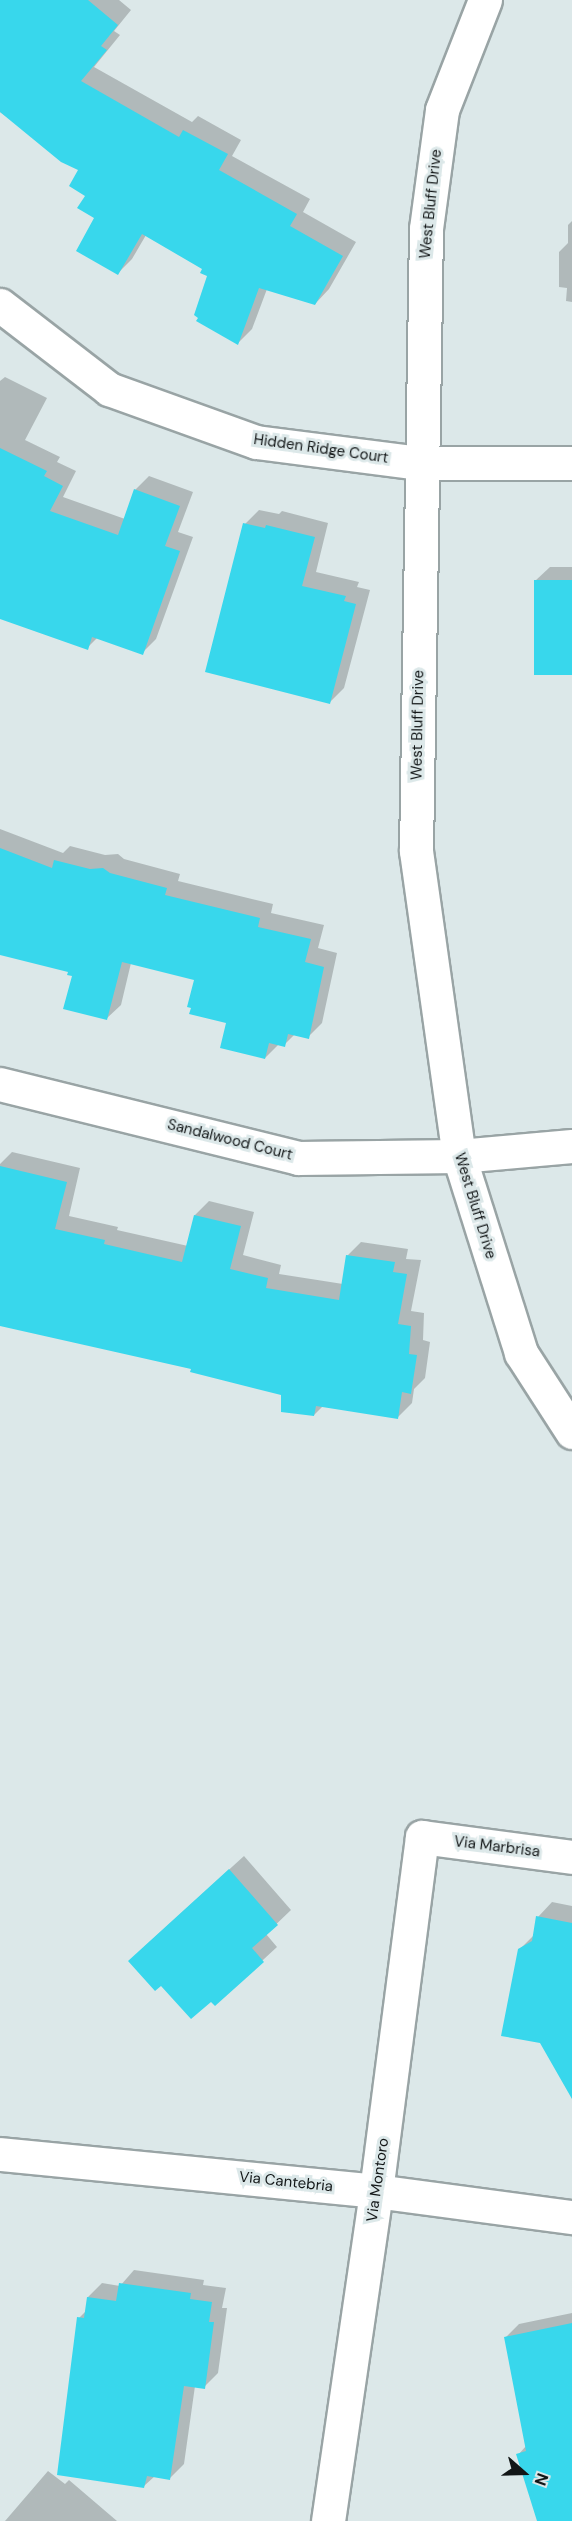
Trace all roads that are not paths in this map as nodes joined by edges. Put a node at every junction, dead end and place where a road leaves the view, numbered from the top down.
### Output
1 (485, 0) edge
2 (0, 305) edge
3 (421, 463) junction
4 (572, 463) edge
5 (0, 1083) edge
6 (572, 1146) edge
7 (459, 1156) junction
8 (572, 1432) edge
9 (422, 1838) joint
10 (572, 1857) edge
11 (0, 2154) edge
12 (376, 2190) junction
13 (572, 2217) edge
14 (328, 2521) edge

1 - 3 street, West Bluff Drive
2 - 3 street, Hidden Ridge Court
3 - 4 street, Hidden Ridge Court
3 - 7 street, West Bluff Drive
5 - 7 street, Sandalwood Court
6 - 7 street, Sandalwood Court
7 - 8 street, West Bluff Drive
9 - 10 street, Via Marbrisa
9 - 12 street, Via Montoro
11 - 12 street, Via Cantebria
12 - 13 street, Via Cantebria
12 - 14 street, Via Montoro

